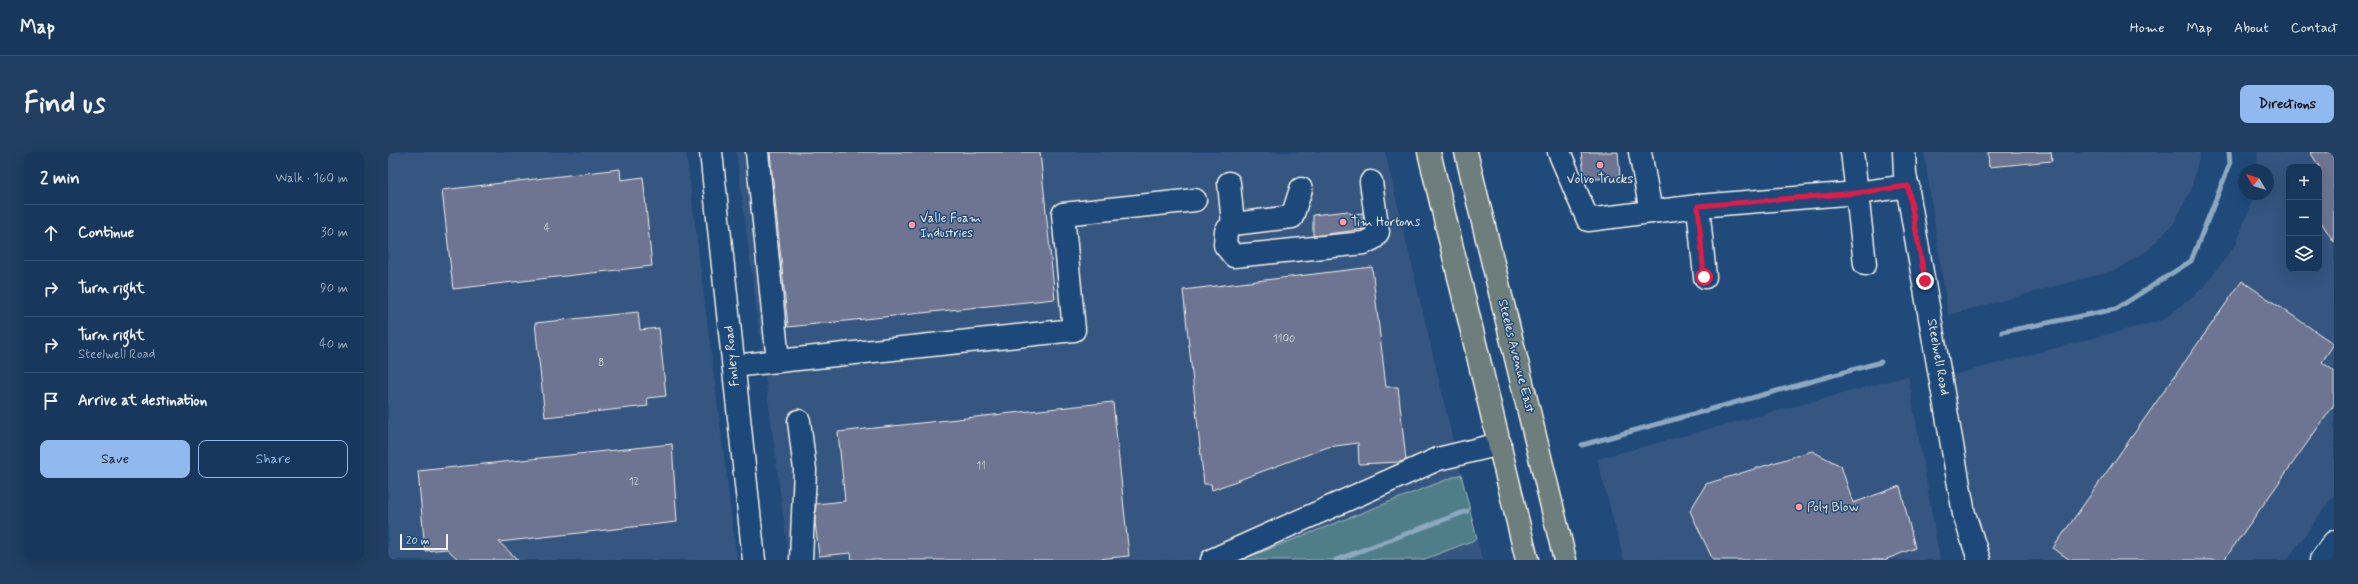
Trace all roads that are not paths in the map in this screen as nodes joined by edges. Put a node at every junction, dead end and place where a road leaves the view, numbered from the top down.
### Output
1 (711, 152) edge
2 (757, 152) edge
3 (1429, 152) edge
4 (1466, 152) edge
5 (1559, 152) edge
6 (1640, 152) edge
7 (1852, 152) edge
8 (1904, 152) edge
9 (1371, 182) dead end
10 (1229, 183) dead end
11 (1908, 186) junction
12 (1301, 189) dead end
13 (1857, 193) junction
14 (1195, 200) dead end
15 (1698, 206) junction
16 (1651, 212) junction
17 (1233, 224) junction
18 (1865, 264) dead end
19 (1704, 277) dead end
20 (778, 361) junction
21 (734, 366) junction
22 (799, 421) dead end
23 (1500, 444) junction
24 (2334, 542) edge
25 (1560, 559) edge
26 (754, 560) edge
27 (801, 560) edge
28 (1212, 560) edge
29 (1527, 560) edge
30 (1978, 560) edge
31 (2321, 560) edge

1 - 21 street, Finley Road
2 - 20 street
3 - 23 main road
4 - 25 main road, Steeles Avenue East
5 - 16 street
6 - 16 street
7 - 13 street
8 - 11 street, Steelwell Road
9 - 17 street
10 - 17 street
11 - 13 street
11 - 30 street, Steelwell Road
12 - 17 street
13 - 15 street
13 - 18 street
14 - 20 street
15 - 16 street
15 - 19 street
20 - 21 street
21 - 26 street, Finley Road
22 - 27 street
23 - 28 street
23 - 29 main road
24 - 31 street

